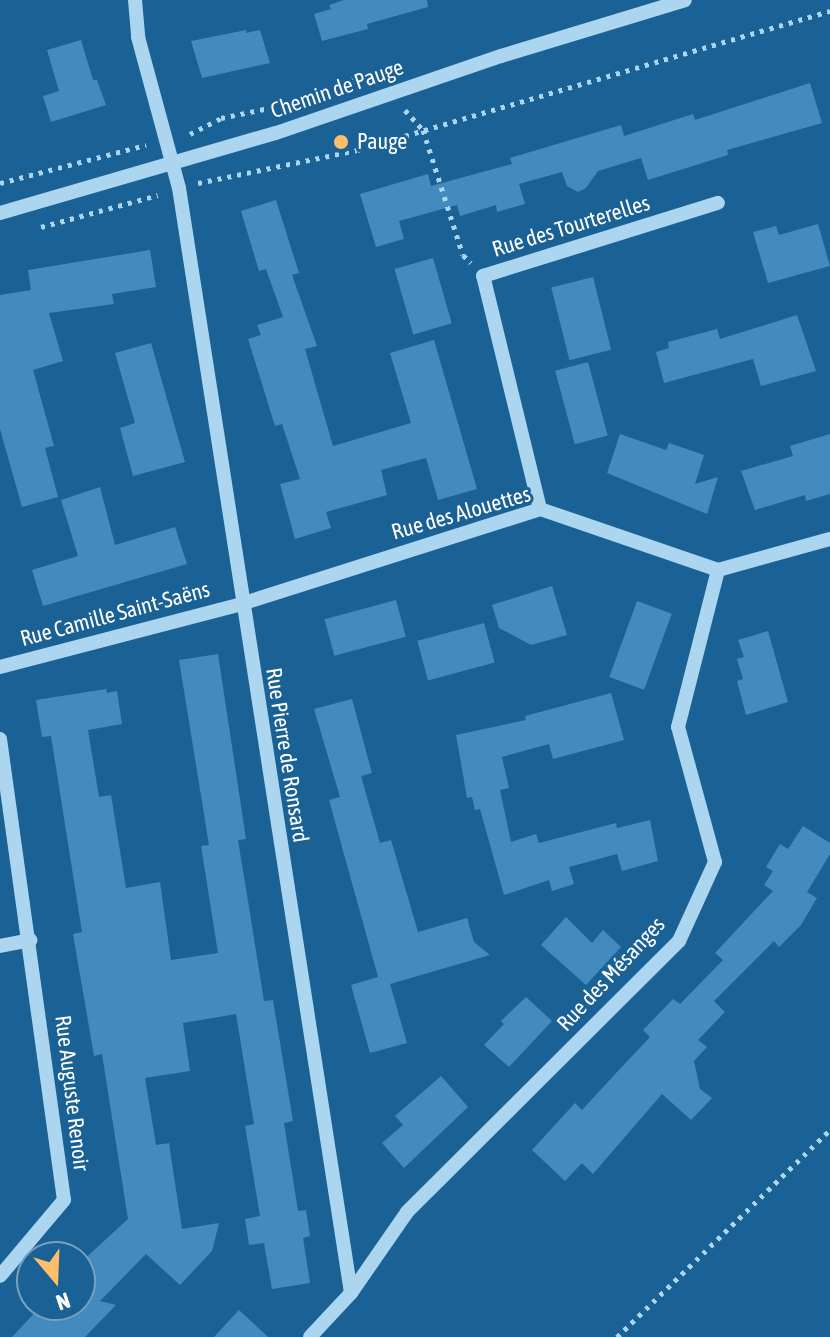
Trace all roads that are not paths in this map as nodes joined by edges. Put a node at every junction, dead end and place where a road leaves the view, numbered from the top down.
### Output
1 (135, 0) edge
2 (685, 0) edge
3 (173, 164) junction
4 (718, 203) dead end
5 (0, 213) edge
6 (540, 509) junction
7 (830, 539) edge
8 (718, 570) junction
9 (241, 604) junction
10 (0, 667) edge
11 (0, 739) edge
12 (30, 940) junction
13 (0, 946) edge
14 (0, 1276) edge
15 (351, 1293) junction
16 (310, 1337) edge

1 - 3 street, Rue Pierre de Ronsard
2 - 3 street, Chemin de Pauge
3 - 5 street, Chemin de Pauge
3 - 9 street, Rue Pierre de Ronsard
4 - 6 street, Rue des Tourterelles
6 - 8 street, Rue des Alouettes
6 - 9 street, Rue des Alouettes
7 - 8 street
8 - 15 street, Rue des Mésanges
9 - 10 street, Rue Camille Saint-Saëns
9 - 15 street, Rue Pierre de Ronsard
11 - 12 street, Rue Auguste Renoir
12 - 13 street
12 - 14 street, Rue Auguste Renoir
15 - 16 street

